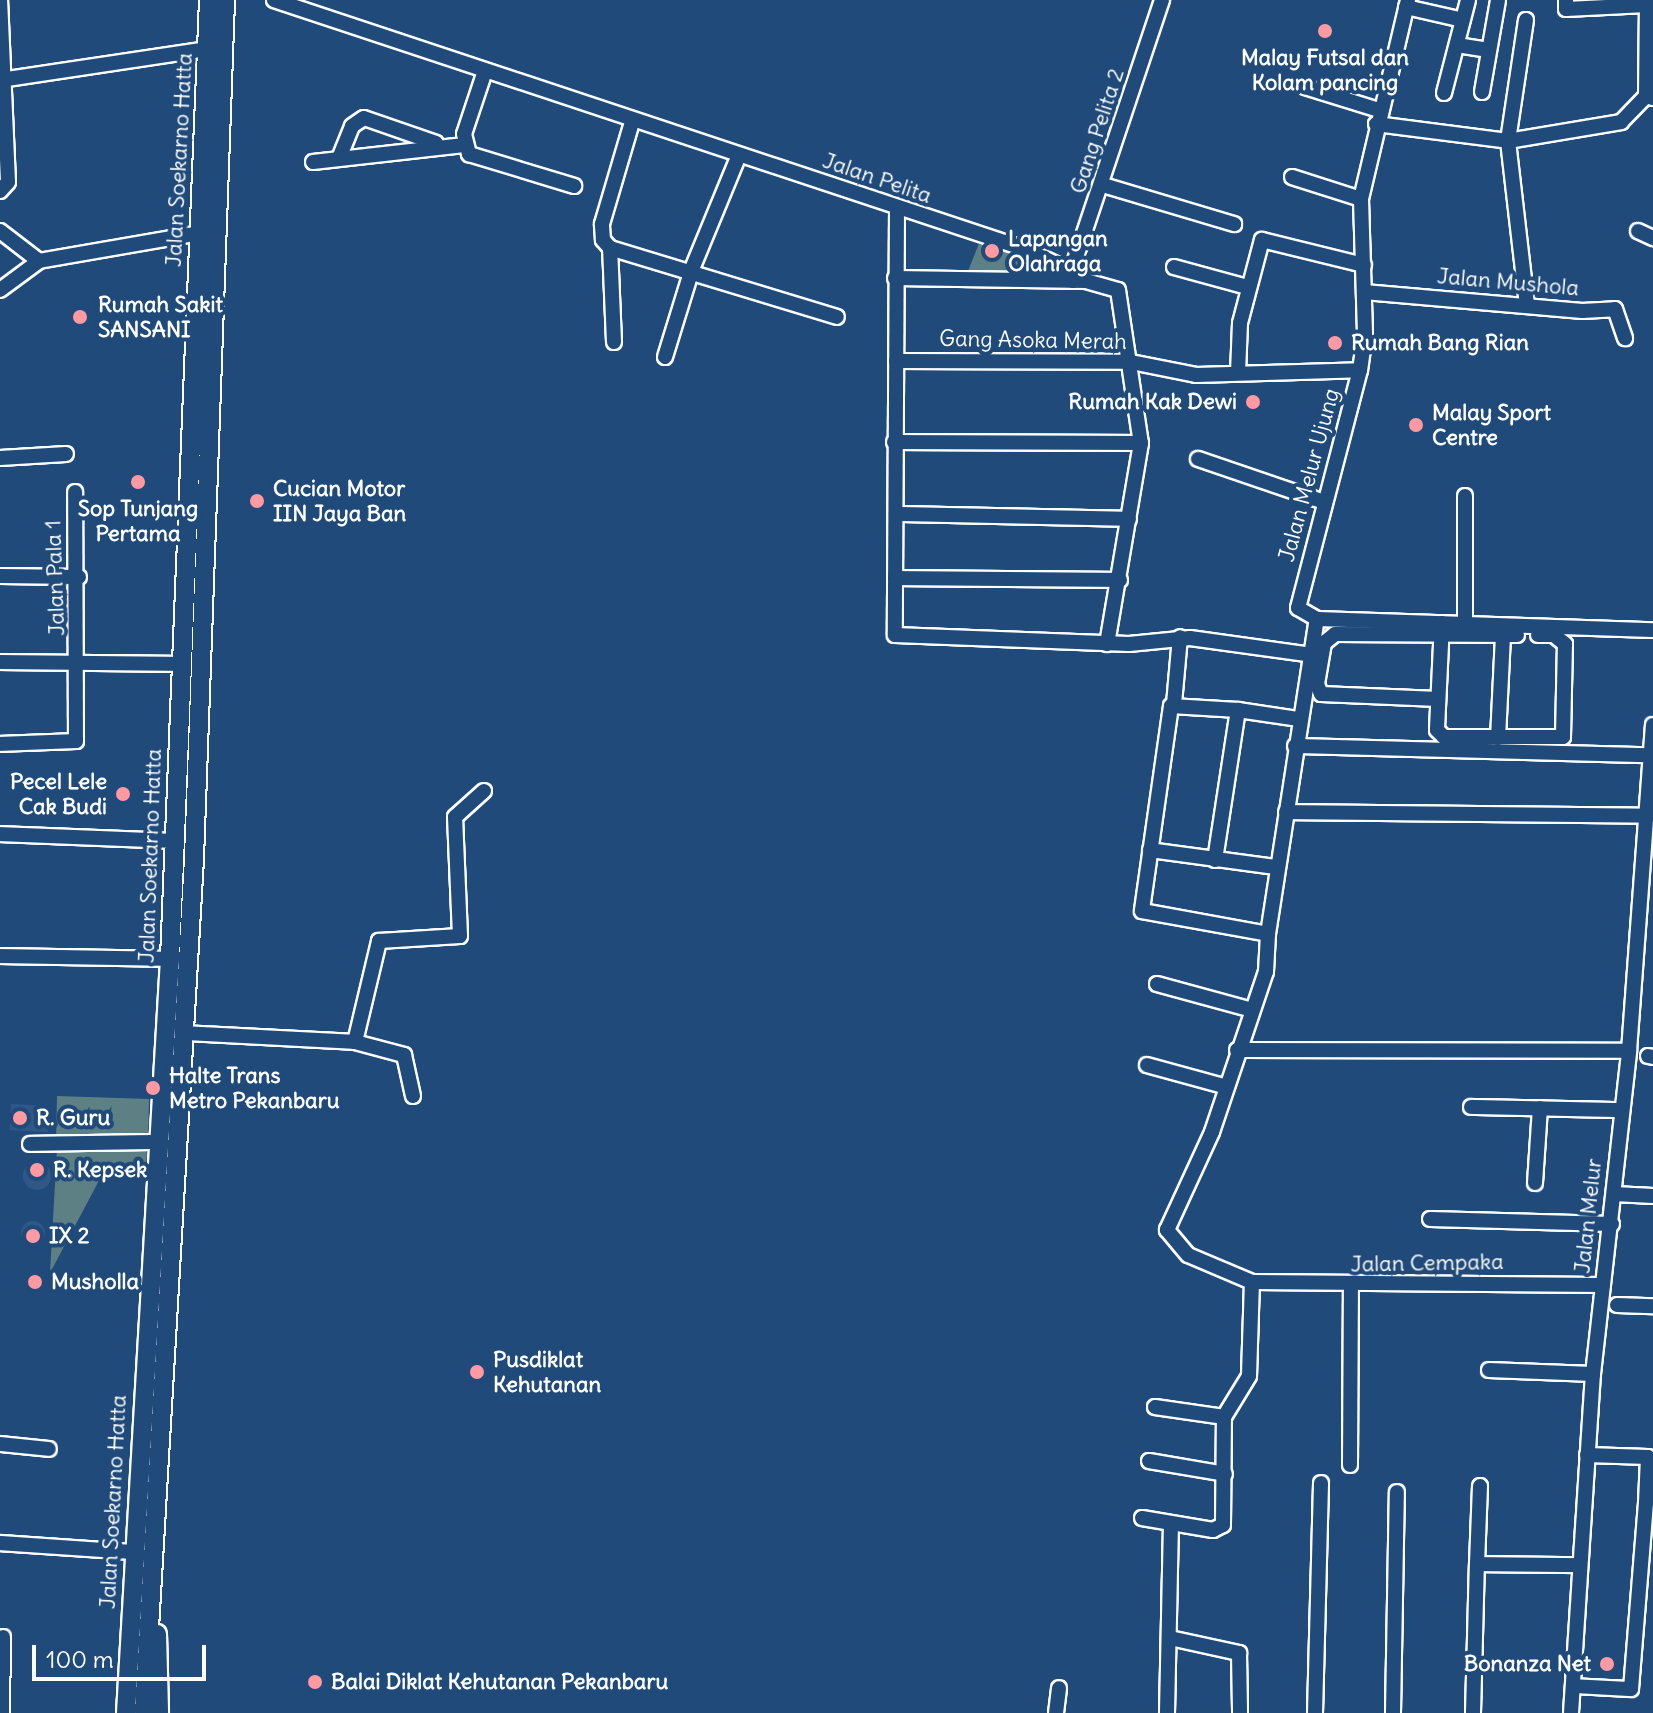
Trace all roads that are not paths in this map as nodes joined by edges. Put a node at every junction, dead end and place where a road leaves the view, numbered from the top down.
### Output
1 (0, 0) edge
2 (209, 0) edge
3 (225, 0) edge
4 (274, 0) edge
5 (1162, 0) edge
6 (1468, 0) edge
7 (1498, 0) edge
8 (1566, 0) edge
9 (1647, 3) edge
10 (1407, 4) edge
11 (1463, 20) junction
12 (1526, 20) dead end
13 (1457, 45) junction
14 (208, 49) junction
15 (1489, 50) junction
16 (485, 71) junction
17 (2, 80) edge
18 (1305, 87) dead end
19 (1482, 92) dead end
20 (1444, 93) dead end
21 (1650, 97) edge
22 (1378, 117) junction
23 (633, 119) junction
24 (1508, 141) junction
25 (440, 144) junction
26 (464, 145) junction
27 (739, 155) junction
28 (340, 156) junction
29 (313, 162) dead end
30 (1292, 177) dead end
31 (1103, 185) junction
32 (574, 186) dead end
33 (0, 191) edge
34 (1361, 199) junction
35 (897, 210) junction
36 (1234, 224) dead end
37 (0, 231) edge
38 (1638, 231) dead end
39 (200, 233) junction
40 (1653, 238) edge
41 (610, 248) junction
42 (39, 261) junction
43 (1364, 265) junction
44 (1174, 267) dead end
45 (692, 269) junction
46 (895, 278) junction
47 (1072, 278) junction
48 (1247, 287) junction
49 (0, 290) edge
50 (1364, 292) junction
51 (1527, 305) junction
52 (837, 317) dead end
53 (196, 318) junction
54 (216, 319) junction
55 (1625, 338) dead end
56 (614, 342) dead end
57 (665, 357) dead end
58 (896, 361) junction
59 (1131, 362) junction
60 (1360, 370) junction
61 (1238, 373) junction
62 (894, 442) junction
63 (1141, 443) junction
64 (66, 454) dead end
65 (0, 458) edge
66 (1198, 459) dead end
67 (75, 492) dead end
68 (1465, 496) dead end
69 (1324, 502) junction
70 (896, 514) junction
71 (1129, 519) junction
72 (0, 576) edge
73 (79, 577) junction
74 (895, 578) junction
75 (1120, 580) junction
76 (1317, 619) junction
77 (1465, 624) junction
78 (1441, 628) junction
79 (1653, 630) edge
80 (1503, 635) junction
81 (1180, 637) junction
82 (1107, 644) junction
83 (1312, 655) junction
84 (0, 662) edge
85 (79, 663) junction
86 (183, 664) junction
87 (1438, 699) junction
88 (1174, 704) junction
89 (1238, 710) junction
90 (1299, 719) junction
91 (1653, 725) edge
92 (1498, 738) junction
93 (0, 744) edge
94 (1295, 746) junction
95 (1650, 755) junction
96 (1651, 777) edge
97 (484, 791) dead end
98 (1286, 812) junction
99 (1648, 816) junction
100 (0, 834) edge
101 (174, 841) junction
102 (1150, 850) junction
103 (1215, 860) junction
104 (1276, 867) junction
105 (1268, 934) junction
106 (0, 956) edge
107 (170, 959) junction
108 (1157, 984) dead end
109 (1249, 1009) junction
110 (184, 1033) junction
111 (355, 1042) junction
112 (1237, 1050) junction
113 (1629, 1051) junction
114 (1147, 1065) dead end
115 (1223, 1086) junction
116 (413, 1096) dead end
117 (1471, 1107) dead end
118 (1540, 1108) junction
119 (1619, 1110) junction
120 (161, 1142) junction
121 (30, 1144) dead end
122 (1535, 1183) dead end
123 (1614, 1194) junction
124 (1653, 1196) edge
125 (1430, 1219) dead end
126 (164, 1222) junction
127 (1612, 1224) junction
128 (1252, 1282) junction
129 (1603, 1285) junction
130 (1351, 1286) junction
131 (1617, 1305) dead end
132 (1653, 1306) edge
133 (1489, 1370) dead end
134 (1593, 1374) junction
135 (1155, 1407) dead end
136 (1224, 1417) junction
137 (0, 1444) edge
138 (49, 1449) dead end
139 (1587, 1455) junction
140 (1149, 1461) dead end
141 (1350, 1465) dead end
142 (1225, 1474) junction
143 (1321, 1483) dead end
144 (1480, 1486) dead end
145 (1397, 1492) dead end
146 (1142, 1518) dead end
147 (1171, 1524) junction
148 (0, 1543) edge
149 (133, 1552) junction
150 (1477, 1564) junction
151 (1579, 1565) junction
152 (149, 1596) junction
153 (3, 1637) dead end
154 (1170, 1638) junction
155 (1573, 1686) junction
156 (1059, 1688) dead end
157 (2, 1713) edge
158 (126, 1713) edge
159 (144, 1713) edge
160 (159, 1713) edge
161 (1056, 1713) edge
162 (1167, 1713) edge
163 (1240, 1713) edge
164 (1315, 1713) edge
165 (1393, 1713) edge
166 (1473, 1713) edge
167 (1571, 1713) edge

1 - 17 street
2 - 14 main road, Jalan Soekarno Hatta
3 - 54 main road, Jalan Soekarno Hatta
4 - 16 street, Jalan Pelita
5 - 31 street, Gang Pelita 2
6 - 11 street
7 - 15 street
8 - 9 street
9 - 21 street
10 - 11 street
10 - 22 street, Jalan Melur Ujung
11 - 13 street
12 - 24 street
13 - 15 street
13 - 20 street
14 - 17 street
14 - 39 main road, Jalan Soekarno Hatta
15 - 19 street
16 - 23 street, Jalan Pelita
16 - 26 street
17 - 33 street
18 - 22 street
21 - 24 street
22 - 24 street
22 - 34 street, Jalan Melur Ujung
23 - 27 street, Jalan Pelita
23 - 41 street
24 - 51 street
25 - 26 street
25 - 28 street
25 - 28 street
26 - 32 street
27 - 35 street, Jalan Pelita
27 - 45 street
28 - 29 street
30 - 34 street
31 - 36 street
31 - 47 street, Gang Pelita 2
34 - 43 street, Jalan Melur Ujung
35 - 46 street
35 - 47 street, Jalan Pelita
37 - 42 street
38 - 40 street
39 - 42 street
39 - 53 main road, Jalan Soekarno Hatta
41 - 45 street
41 - 56 street
42 - 49 street
43 - 48 street
43 - 50 street, Jalan Melur Ujung
44 - 48 street
45 - 52 street
45 - 57 street
46 - 47 street
46 - 58 street
47 - 59 street, Jalan Pelita
48 - 61 street
50 - 51 street, Jalan Mushola
50 - 60 street, Jalan Melur Ujung
51 - 55 street, Jalan Mushola
53 - 54 main road
53 - 86 main road, Jalan Soekarno Hatta
54 - 110 main road, Jalan Soekarno Hatta
58 - 59 street, Gang Asoka Merah
58 - 62 street
59 - 61 street, Gang Asoka Merah
59 - 63 street, Jalan Pelita
60 - 61 street, Gang Asoka Merah
60 - 69 street, Jalan Melur Ujung
62 - 63 street
62 - 70 street
63 - 71 street, Jalan Pelita
64 - 65 street
66 - 69 street
67 - 73 street, Jalan Pala 1
68 - 77 street
69 - 76 street, Jalan Melur Ujung
70 - 71 street
70 - 74 street
71 - 75 street, Jalan Pelita
72 - 73 street
73 - 85 street, Jalan Pala 1
74 - 75 street
74 - 82 street
75 - 82 street, Jalan Pelita
76 - 78 street
76 - 83 street
77 - 78 street
77 - 79 street
78 - 80 street
78 - 87 street
78 - 87 street
80 - 92 street
80 - 92 street
81 - 82 street
81 - 83 street
81 - 88 street
83 - 90 street
84 - 85 street
85 - 86 street
85 - 93 street, Jalan Pala 1
86 - 101 main road, Jalan Soekarno Hatta
87 - 92 street
88 - 89 street
88 - 102 street
89 - 90 street
89 - 103 street
90 - 94 street
91 - 95 street, Jalan Melur
94 - 95 street
94 - 98 street
95 - 96 street, Jalan Melur
96 - 99 street, Jalan Melur
97 - 111 street
98 - 99 street
98 - 104 street
99 - 113 street, Jalan Melur
100 - 101 street
101 - 107 main road, Jalan Soekarno Hatta
102 - 103 street
102 - 105 street
103 - 104 street
104 - 105 street
105 - 109 street
106 - 107 street
107 - 120 main road, Jalan Soekarno Hatta
108 - 109 street
109 - 112 street
110 - 111 street
110 - 126 main road, Jalan Soekarno Hatta
111 - 116 street
112 - 113 street
112 - 115 street
113 - 119 street, Jalan Melur
114 - 115 street
115 - 128 street
117 - 118 street
118 - 119 street
118 - 122 street
119 - 123 street, Jalan Melur
120 - 121 street
120 - 126 main road, Jalan Soekarno Hatta
123 - 124 street
123 - 127 street, Jalan Melur
125 - 127 street
126 - 149 main road, Jalan Soekarno Hatta
126 - 152 main road, Jalan Soekarno Hatta
127 - 129 street, Jalan Melur
128 - 130 street, Jalan Cempaka
128 - 136 street
129 - 130 street, Jalan Cempaka
129 - 134 street, Jalan Melur
130 - 141 street
131 - 132 street
133 - 134 street
134 - 139 street, Jalan Melur
135 - 136 street
136 - 142 street
137 - 138 street
139 - 151 street, Jalan Melur
139 - 155 street
140 - 142 street
142 - 147 street
143 - 164 street
144 - 150 street
145 - 165 street
146 - 147 street
147 - 154 street
148 - 149 street
149 - 158 main road, Jalan Soekarno Hatta
150 - 151 street
150 - 166 street
151 - 155 street, Jalan Melur
152 - 159 main road, Jalan Soekarno Hatta
152 - 160 main road
153 - 157 street
154 - 162 street
154 - 163 street
155 - 167 street, Jalan Melur
156 - 161 street

